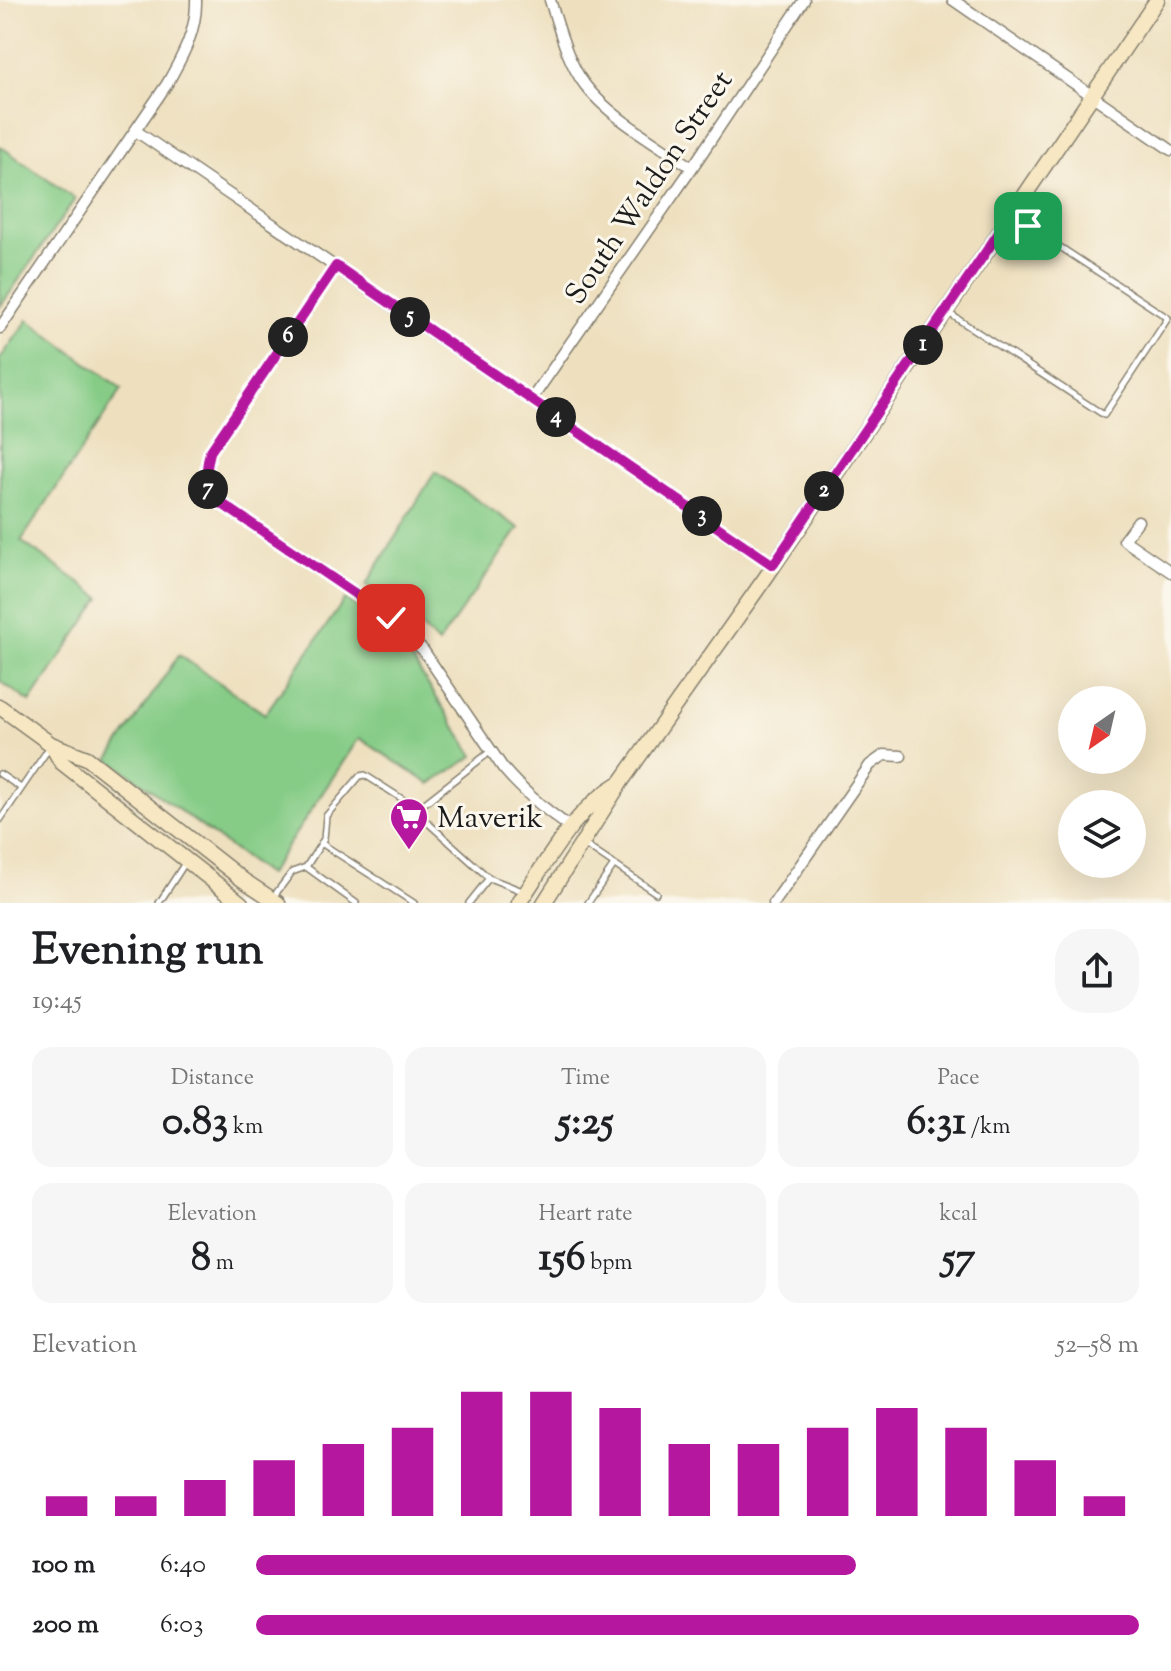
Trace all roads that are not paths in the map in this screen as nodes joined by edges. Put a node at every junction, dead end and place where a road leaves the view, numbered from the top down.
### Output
1 (196, 0) edge
2 (550, 0) edge
3 (804, 0) edge
4 (953, 0) edge
5 (1157, 0) edge
6 (1093, 94) junction
7 (136, 131) junction
8 (1171, 150) edge
9 (692, 168) junction
10 (1011, 215) junction
11 (336, 266) junction
12 (946, 311) junction
13 (0, 328) edge
14 (531, 400) junction
15 (1138, 521) dead end
16 (773, 565) junction
17 (1171, 572) edge
18 (0, 707) edge
19 (51, 744) junction
20 (491, 751) junction
21 (901, 756) dead end
22 (0, 774) edge
23 (621, 782) junction
24 (21, 788) junction
25 (95, 789) junction
26 (418, 809) junction
27 (161, 817) junction
28 (0, 820) edge
29 (570, 827) junction
30 (321, 843) junction
31 (584, 844) junction
32 (185, 862) junction
33 (614, 865) junction
34 (306, 867) junction
35 (565, 872) junction
36 (489, 878) junction
37 (656, 893) dead end
38 (522, 898) edge
39 (275, 901) edge
40 (159, 903) edge
41 (241, 903) edge
42 (356, 903) edge
43 (414, 903) edge
44 (469, 903) edge
45 (544, 903) edge
46 (588, 903) edge
47 (774, 903) edge

1 - 7 street
2 - 9 street
3 - 9 street, South Waldon Street
4 - 6 street
5 - 6 main road
6 - 8 street
6 - 10 main road
7 - 11 street
7 - 13 street
9 - 14 street, South Waldon Street
10 - 12 main road
10 - 12 lane
11 - 14 street
11 - 20 street
12 - 16 main road
14 - 16 street
15 - 17 street
16 - 23 main road
18 - 19 main road
19 - 24 lane
19 - 25 main road
19 - 27 main road
20 - 26 lane
20 - 29 street
21 - 47 street
22 - 24 lane
23 - 29 main road
23 - 31 main road
24 - 28 lane
25 - 27 main road
25 - 32 main road
26 - 30 lane
26 - 36 lane
27 - 39 main road
29 - 35 main road
29 - 38 main road
30 - 34 lane
30 - 43 lane
31 - 33 lane
31 - 35 main road
32 - 40 lane
32 - 41 main road
33 - 37 lane
33 - 46 lane
34 - 39 lane
34 - 42 lane
35 - 45 main road
36 - 38 lane
36 - 44 lane

